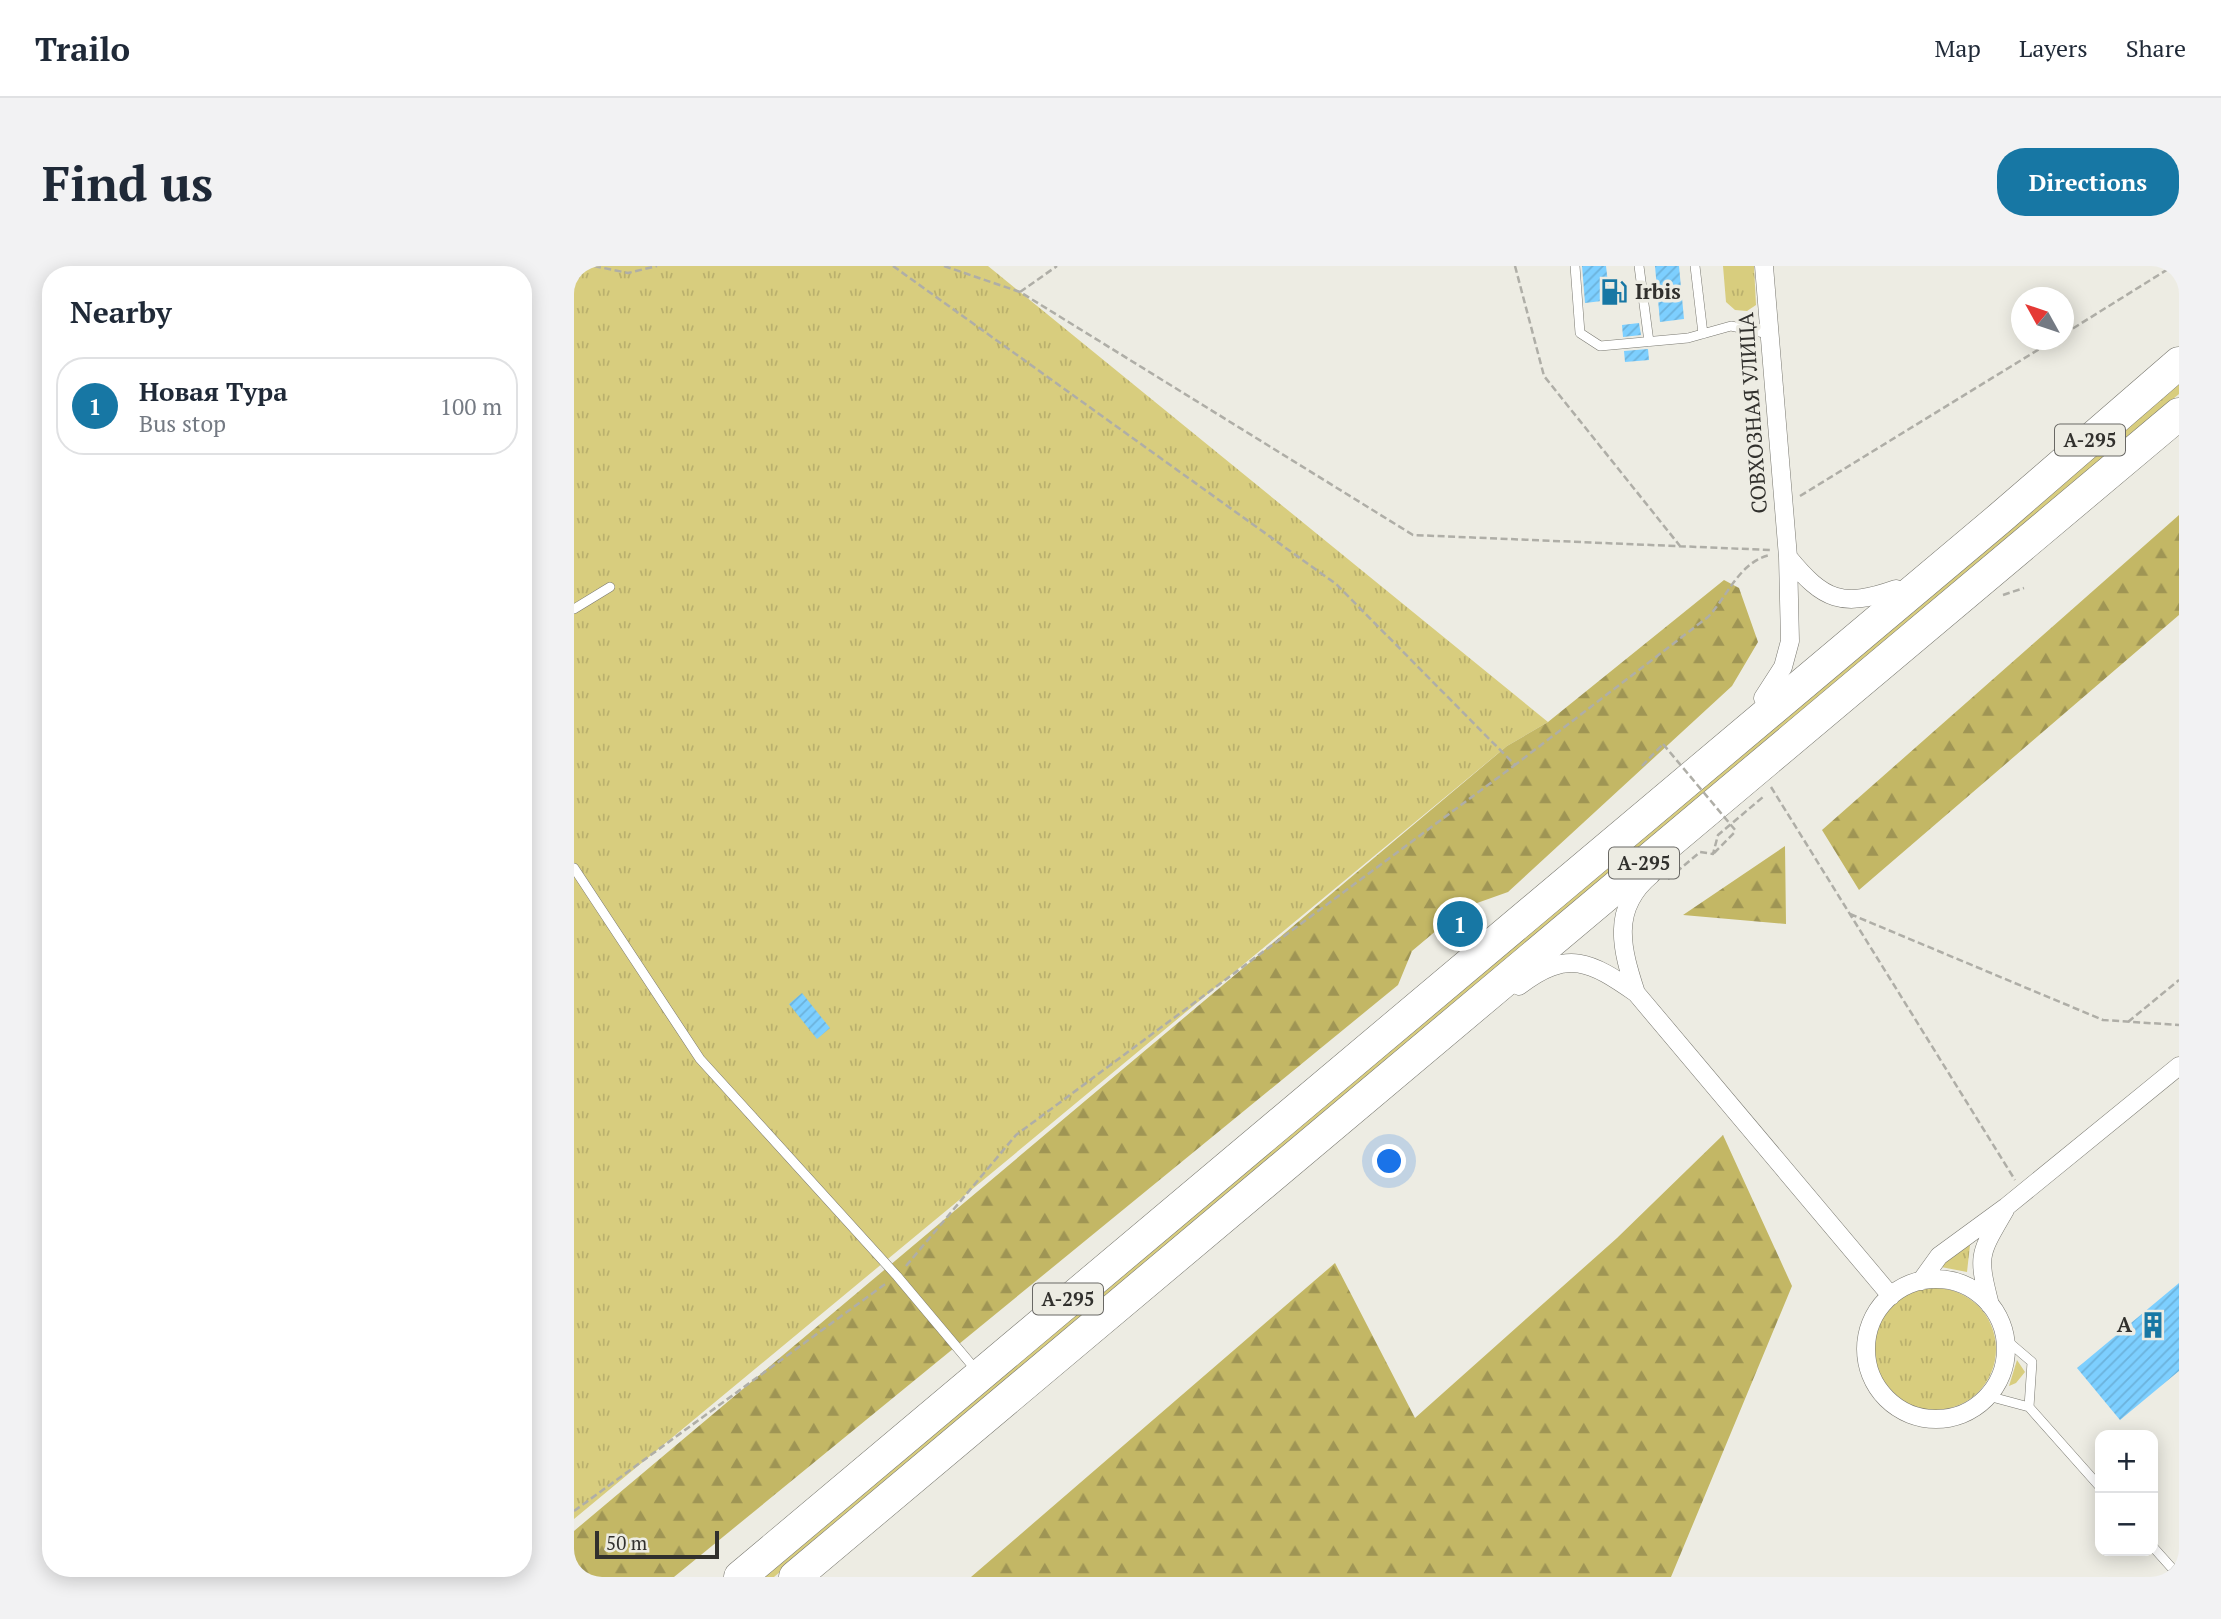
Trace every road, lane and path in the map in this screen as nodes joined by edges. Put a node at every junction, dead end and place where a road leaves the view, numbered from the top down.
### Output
1 (594, 266) edge
2 (657, 266) edge
3 (893, 266) edge
4 (944, 266) edge
5 (1057, 266) edge
6 (1515, 266) edge
7 (1575, 266) edge
8 (1639, 266) edge
9 (1695, 266) edge
10 (1764, 266) edge
11 (2173, 266) edge
12 (1020, 292) junction
13 (2074, 327) edge
14 (1703, 334) junction
15 (1769, 334) junction
16 (1649, 342) junction
17 (2038, 350) edge
18 (2179, 363) edge
19 (2179, 414) edge
20 (1782, 507) junction
21 (2000, 518) junction
22 (1680, 546) junction
23 (1788, 554) junction
24 (610, 587) dead end
25 (1896, 589) junction
26 (574, 609) edge
27 (1763, 698) junction
28 (1515, 765) junction
29 (1642, 766) dead end
30 (1763, 778) junction
31 (1713, 854) dead end
32 (574, 868) edge
33 (1850, 914) junction
34 (2179, 980) edge
35 (1636, 993) junction
36 (2128, 1022) junction
37 (1396, 1023) junction
38 (2179, 1025) edge
39 (1407, 1060) junction
40 (2179, 1066) edge
41 (2023, 1194) junction
42 (2006, 1207) junction
43 (897, 1276) junction
44 (1921, 1281) junction
45 (1891, 1296) junction
46 (1990, 1305) junction
47 (2005, 1339) junction
48 (979, 1374) junction
49 (1988, 1396) junction
50 (2029, 1406) junction
51 (2095, 1481) edge
52 (574, 1511) edge
53 (2158, 1552) edge
54 (2179, 1576) edge
55 (740, 1577) edge
56 (794, 1577) edge

1 - 2 path
3 - 28 path
4 - 12 path
5 - 12 path
6 - 22 path
7 - 16 lane
8 - 16 lane
9 - 14 lane
10 - 15 street, СОВХОЗНАЯ УЛИЦА
11 - 13 path
12 - 22 path
14 - 15 lane
14 - 16 lane
15 - 20 street, СОВХОЗНАЯ УЛИЦА
17 - 20 path
18 - 21 highway, А-295
19 - 30 highway, А-295
20 - 23 street, СОВХОЗНАЯ УЛИЦА
21 - 25 street, А-295
21 - 37 highway, А-295
22 - 23 path
23 - 25 street
23 - 27 street, СОВХОЗНАЯ УЛИЦА
23 - 28 path
24 - 26 lane
25 - 27 street, А-295
27 - 37 street, А-295
28 - 43 path
29 - 31 path, bridge
30 - 33 path
30 - 35 street
30 - 39 highway, А-295
32 - 43 lane
33 - 36 path
33 - 41 path
34 - 36 path
35 - 39 street
35 - 45 street
36 - 38 path
37 - 48 highway, А-295
39 - 56 highway, А-295
40 - 41 street
41 - 42 street
42 - 44 street
42 - 46 street
43 - 48 lane
43 - 52 path
44 - 45 street
44 - 46 street
45 - 49 street
46 - 47 street
47 - 49 street
47 - 50 lane
48 - 55 highway, А-295
49 - 50 lane
50 - 51 lane
53 - 54 lane

